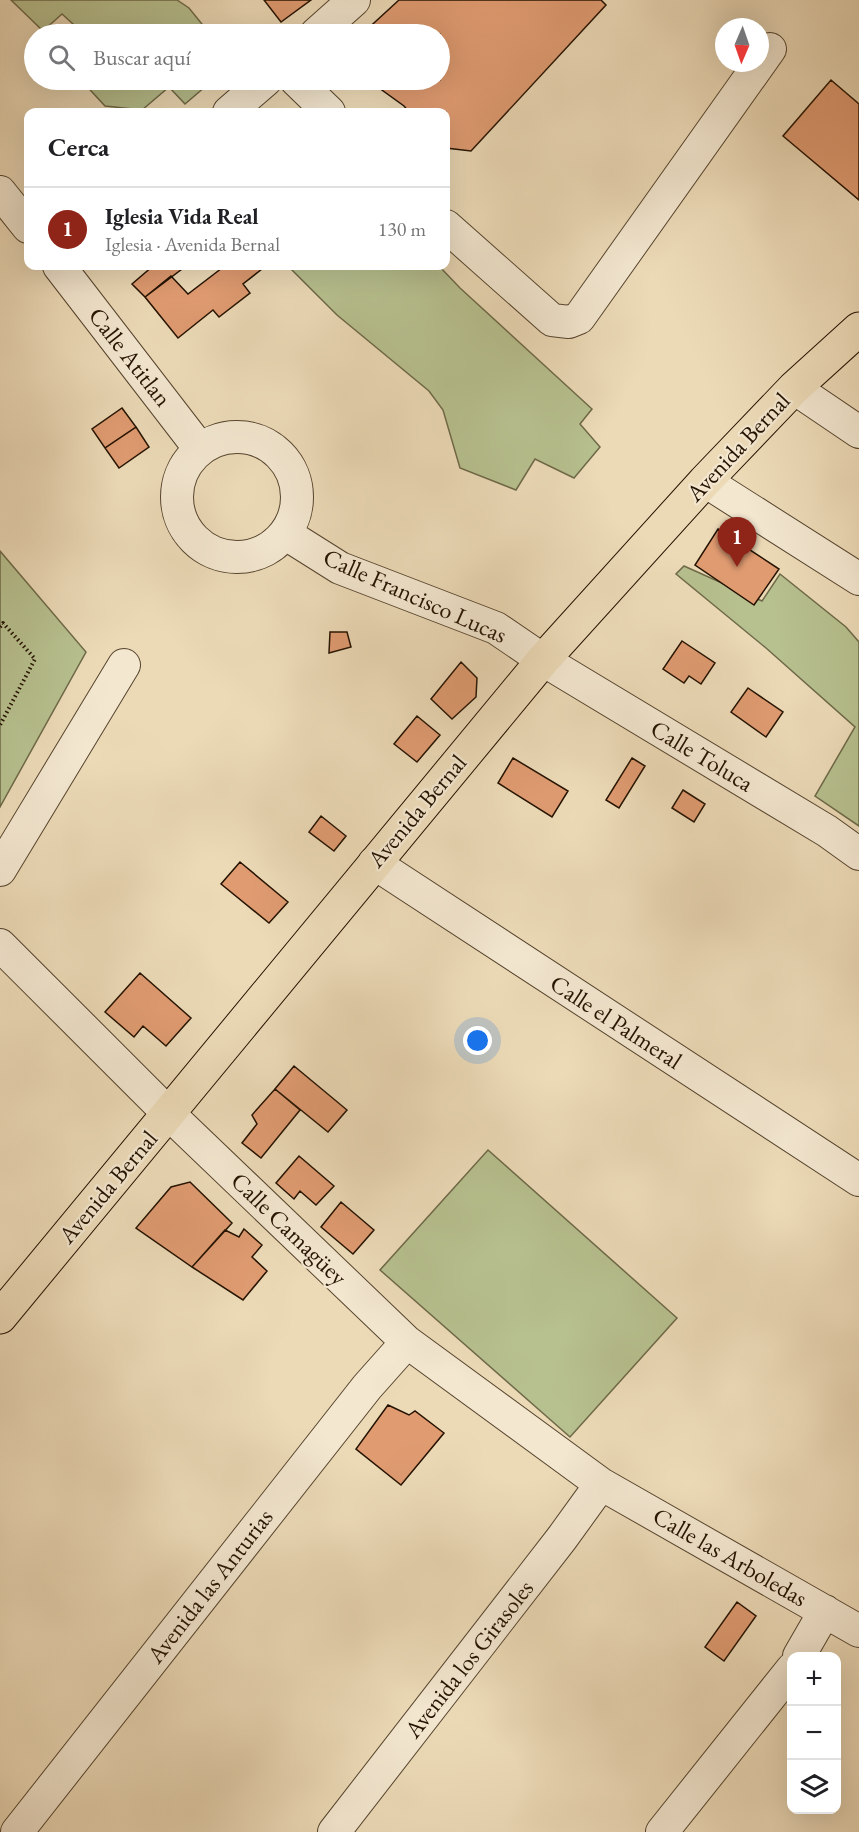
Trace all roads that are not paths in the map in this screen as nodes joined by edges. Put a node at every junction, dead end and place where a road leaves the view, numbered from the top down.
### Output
1 (354, 0) edge
2 (327, 24) edge
3 (770, 49) dead end
4 (254, 90) edge
5 (307, 90) edge
6 (234, 108) edge
7 (325, 108) edge
8 (0, 192) edge
9 (24, 222) edge
10 (450, 230) edge
11 (62, 270) edge
12 (859, 329) edge
13 (794, 388) junction
14 (859, 432) edge
15 (200, 449) junction
16 (705, 481) junction
17 (286, 534) junction
18 (859, 579) edge
19 (543, 660) junction
20 (124, 665) dead end
21 (859, 854) edge
22 (374, 863) junction
23 (0, 870) edge
24 (0, 945) edge
25 (168, 1113) junction
26 (859, 1180) edge
27 (0, 1317) edge
28 (407, 1342) junction
29 (602, 1484) junction
30 (825, 1611) junction
31 (859, 1630) edge
32 (802, 1652) edge
33 (787, 1675) edge
34 (17, 1832) edge
35 (334, 1832) edge
36 (662, 1832) edge

1 - 2 street
3 - 10 street
4 - 6 street
5 - 7 street
8 - 9 street
11 - 15 street, Calle Atitlan
12 - 13 main road, Avenida Bernal
13 - 14 street
13 - 16 main road, Avenida Bernal
15 - 17 street
15 - 17 street
16 - 18 street
16 - 19 main road, Avenida Bernal
17 - 19 street, Calle Francisco Lucas
19 - 21 street, Calle Toluca
19 - 22 main road, Avenida Bernal
20 - 23 street
22 - 25 main road, Avenida Bernal
22 - 26 street, Calle el Palmeral
24 - 25 street, Calle Camagüey
25 - 27 main road, Avenida Bernal
25 - 28 street, Calle Camagüey
28 - 29 street, Calle Camagüey
28 - 34 street, Avenida las Anturias
29 - 30 street, Calle las Arboledas
29 - 35 street, Avenida los Girasoles
30 - 31 street, Calle las Arboledas
30 - 32 street
33 - 36 street

